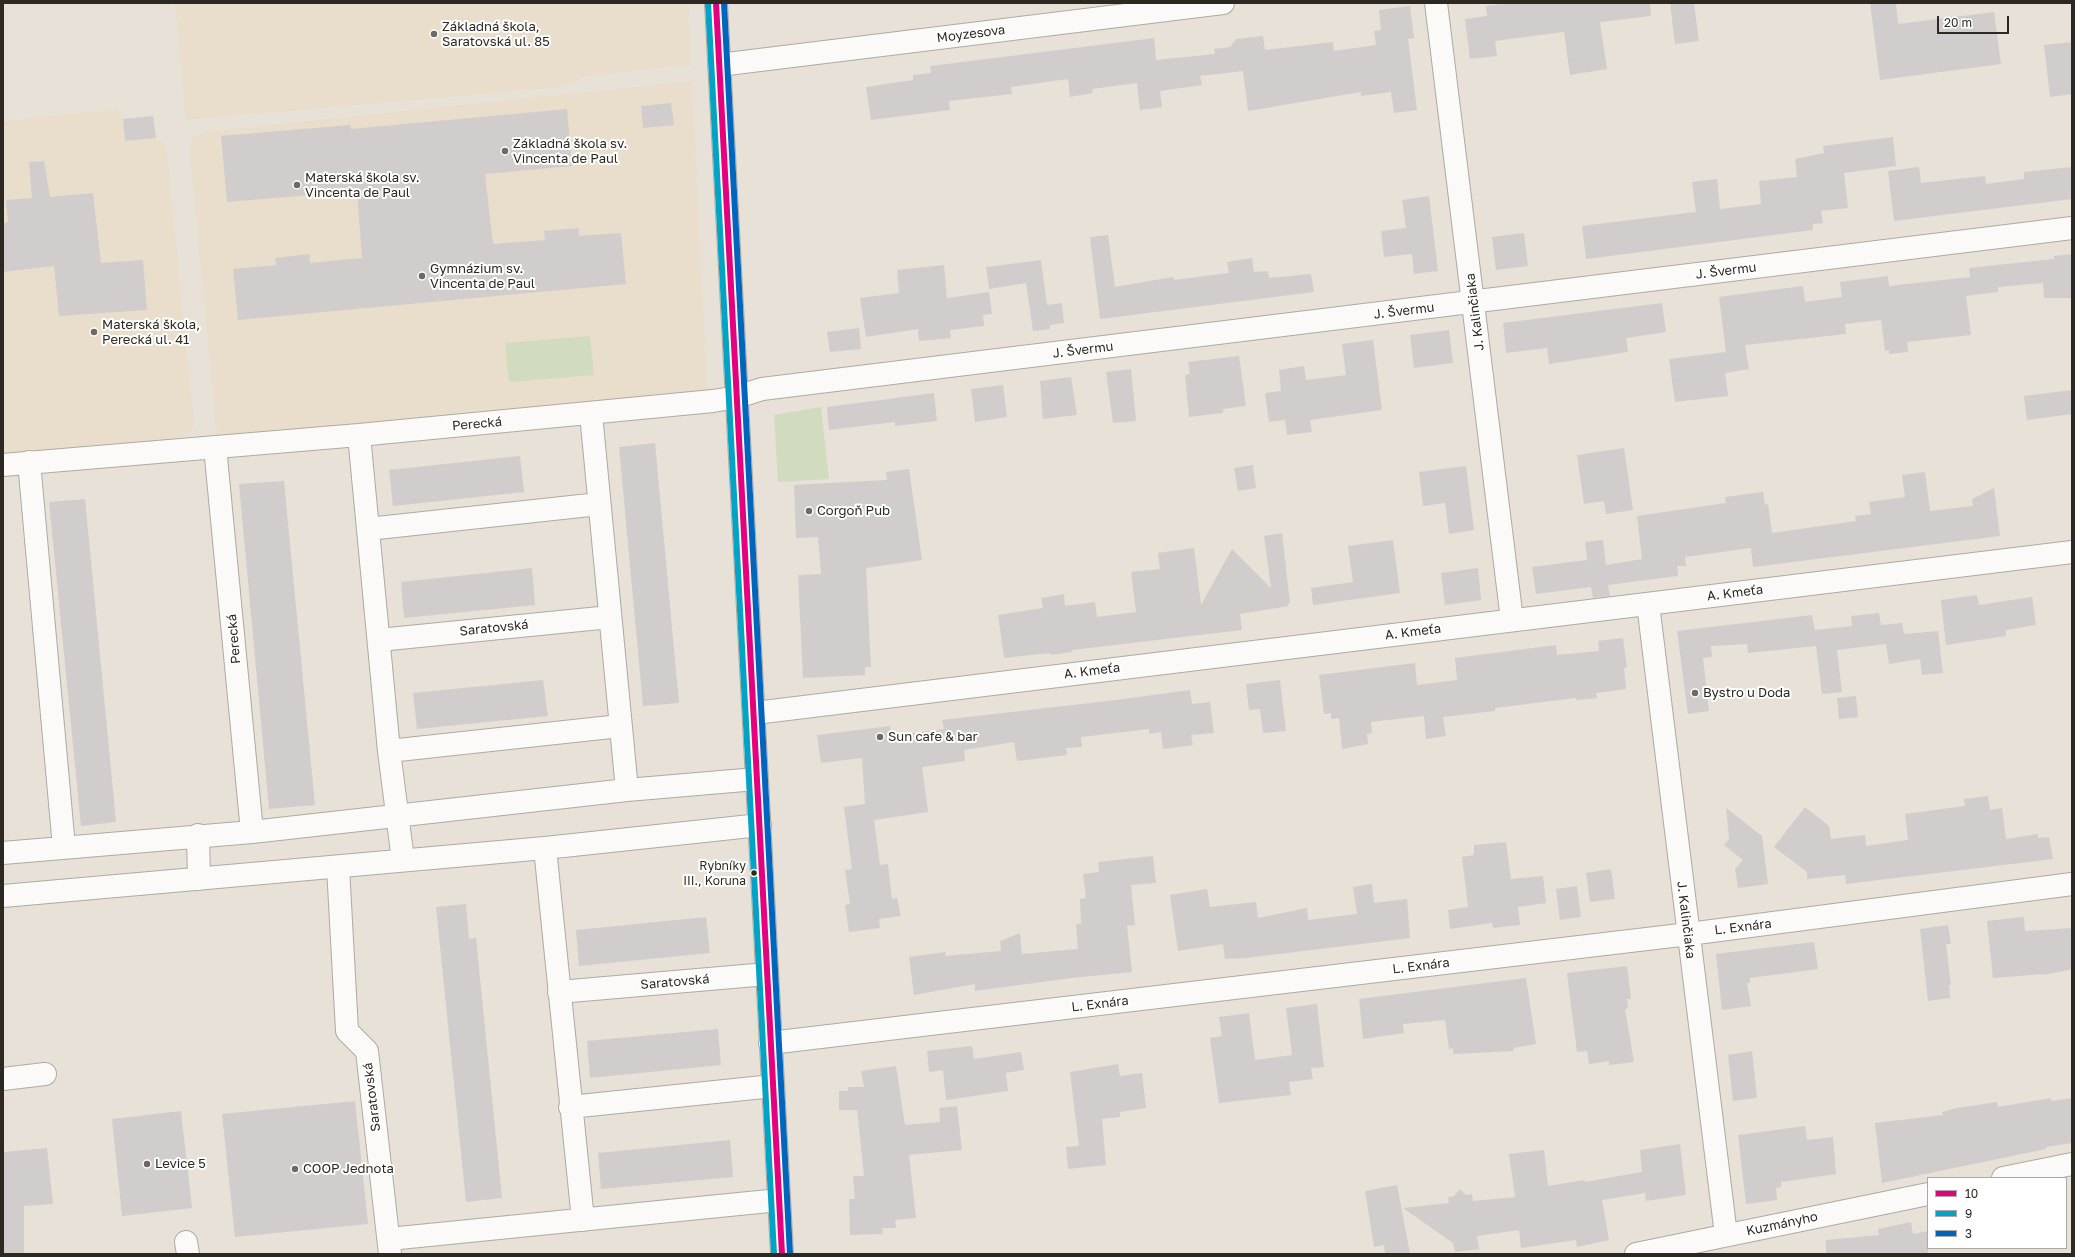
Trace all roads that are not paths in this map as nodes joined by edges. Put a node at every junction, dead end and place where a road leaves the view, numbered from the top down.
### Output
1 (716, 3) edge
2 (1223, 3) edge
3 (1436, 3) edge
4 (719, 65) junction
5 (2072, 228) edge
6 (1474, 303) junction
7 (737, 397) junction
8 (591, 414) junction
9 (359, 435) junction
10 (216, 447) junction
11 (29, 462) junction
12 (3, 465) edge
13 (599, 504) junction
14 (368, 529) junction
15 (2072, 552) edge
16 (1648, 604) junction
17 (610, 617) junction
18 (1512, 620) junction
19 (378, 640) junction
20 (754, 713) junction
21 (620, 726) junction
22 (389, 751) junction
23 (756, 779) junction
24 (627, 790) junction
25 (396, 815) junction
26 (760, 825) junction
27 (252, 832) junction
28 (198, 835) junction
29 (64, 847) junction
30 (545, 848) junction
31 (3, 853) edge
32 (403, 860) junction
33 (338, 867) junction
34 (200, 878) junction
35 (2072, 884) edge
36 (3, 896) edge
37 (1689, 934) junction
38 (767, 974) junction
39 (559, 992) junction
40 (770, 1043) junction
41 (45, 1074) dead end
42 (3, 1079) edge
43 (773, 1086) junction
44 (570, 1107) junction
45 (2072, 1164) edge
46 (2008, 1177) edge
47 (1927, 1194) edge
48 (779, 1200) junction
49 (583, 1220) junction
50 (1726, 1235) junction
51 (389, 1247) edge
52 (782, 1254) edge
53 (1636, 1254) edge

1 - 4 street
2 - 4 street, Moyzesova
3 - 6 street, J. Kalinčiaka
4 - 7 street
5 - 6 street, J. Švermu
6 - 7 street, J. Švermu
6 - 18 street, J. Kalinčiaka
7 - 8 street, Perecká
7 - 20 street
8 - 9 street, Perecká
8 - 13 street
9 - 10 street, Perecká
9 - 14 street
10 - 11 street, Perecká
10 - 27 street, Perecká
11 - 12 street, Perecká
11 - 29 street
13 - 14 street
13 - 17 street
14 - 19 street
15 - 16 street, A. Kmeťa
16 - 18 street, A. Kmeťa
16 - 37 street, J. Kalinčiaka
17 - 19 street, Saratovská
17 - 21 street
18 - 20 street, A. Kmeťa
19 - 22 street
20 - 23 street
21 - 22 street
21 - 24 street
22 - 25 street
23 - 24 street
23 - 26 street
24 - 25 street
25 - 27 street
25 - 32 street
26 - 30 street
26 - 38 street
27 - 28 street
28 - 29 street
28 - 34 street
29 - 31 street
30 - 32 street
30 - 39 street
32 - 33 street
33 - 34 street
33 - 51 street, Saratovská
34 - 36 street
35 - 37 street, L. Exnára
37 - 40 street, L. Exnára
37 - 50 street, J. Kalinčiaka
38 - 39 street, Saratovská
38 - 40 street
39 - 44 street
40 - 43 street
41 - 42 street
43 - 44 street
43 - 48 street
44 - 49 street
45 - 46 street
47 - 50 street, Kuzmányho
48 - 49 street, Saratovská
48 - 52 street
49 - 51 street, Saratovská
50 - 53 street, Kuzmányho

